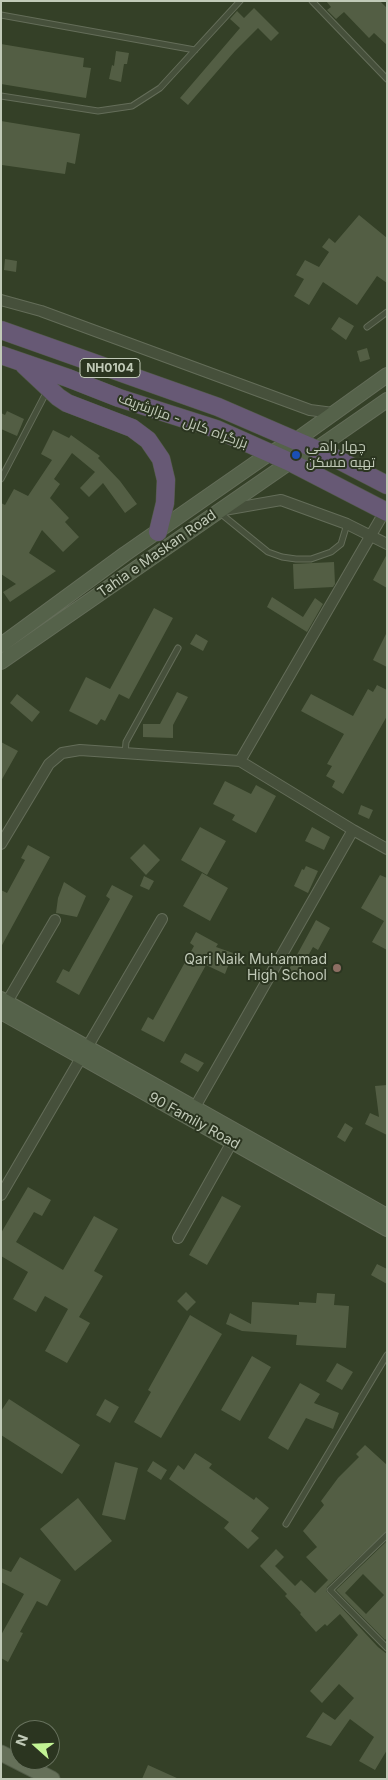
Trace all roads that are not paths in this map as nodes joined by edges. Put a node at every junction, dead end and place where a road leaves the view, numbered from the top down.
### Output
1 (240, 1) edge
2 (312, 1) edge
3 (1, 15) edge
4 (195, 50) junction
5 (387, 79) edge
6 (1, 96) edge
7 (1, 300) edge
8 (387, 312) edge
9 (367, 327) dead end
10 (1, 330) edge
11 (1, 355) edge
12 (20, 361) junction
13 (387, 375) edge
14 (48, 388) junction
15 (387, 400) edge
16 (333, 413) junction
17 (295, 441) junction
18 (315, 450) junction
19 (270, 453) junction
20 (290, 462) junction
21 (1, 479) edge
22 (387, 485) edge
23 (218, 511) junction
24 (386, 511) edge
25 (347, 524) junction
26 (158, 532) junction
27 (370, 536) junction
28 (387, 544) edge
29 (1, 645) edge
30 (178, 648) dead end
31 (1, 662) edge
32 (125, 754) junction
33 (240, 762) junction
34 (353, 830) junction
35 (1, 844) edge
36 (387, 849) edge
37 (162, 919) dead end
38 (55, 920) dead end
39 (3, 1004) edge
40 (85, 1051) junction
41 (191, 1113) junction
42 (232, 1142) junction
43 (1, 1196) edge
44 (387, 1216) edge
45 (387, 1229) edge
46 (178, 1238) dead end
47 (387, 1355) edge
48 (286, 1524) dead end
49 (387, 1535) edge
50 (386, 1646) edge
51 (1, 1753) edge
52 (52, 1779) edge

1 - 4 lane
2 - 5 lane
3 - 4 lane
4 - 6 lane
7 - 16 street
8 - 9 lane
10 - 17 highway, بزرگراه کابل - مزارشریف / NH0104
11 - 12 highway, بزرگراه کابل - مزارشریف / NH0104
12 - 14 highway
12 - 19 highway, بزرگراه کابل - مزارشریف / NH0104
13 - 16 main road, Tahia e Maskan Road
14 - 21 lane
14 - 26 highway
15 - 18 main road, Tahia e Maskan Road
16 - 17 main road, Tahia e Maskan Road
17 - 18 highway, بزرگراه کابل - مزارشریف / NH0104
17 - 19 main road, Tahia e Maskan Road
18 - 20 main road, Tahia e Maskan Road
18 - 22 highway, بزرگراه کابل - مزارشریف / NH0104
19 - 20 highway, بزرگراه کابل - مزارشریف / NH0104
19 - 26 main road, Tahia e Maskan Road
20 - 23 main road, Tahia e Maskan Road
20 - 24 highway, بزرگراه کابل - مزارشریف / NH0104
23 - 25 street
23 - 25 lane
23 - 31 main road, Tahia e Maskan Road
24 - 27 street
25 - 27 street
26 - 29 main road, Tahia e Maskan Road
27 - 28 street
27 - 33 street
30 - 32 lane
32 - 33 street
32 - 35 street
33 - 34 street
34 - 36 street
34 - 41 street
37 - 40 street
38 - 39 street
39 - 40 main road, 90 Family Road
40 - 41 main road, 90 Family Road
40 - 43 street
41 - 42 main road, 90 Family Road
41 - 44 main road, 90 Family Road
42 - 45 main road, 90 Family Road
42 - 46 street
47 - 48 lane
49 - 50 lane
51 - 52 main road

